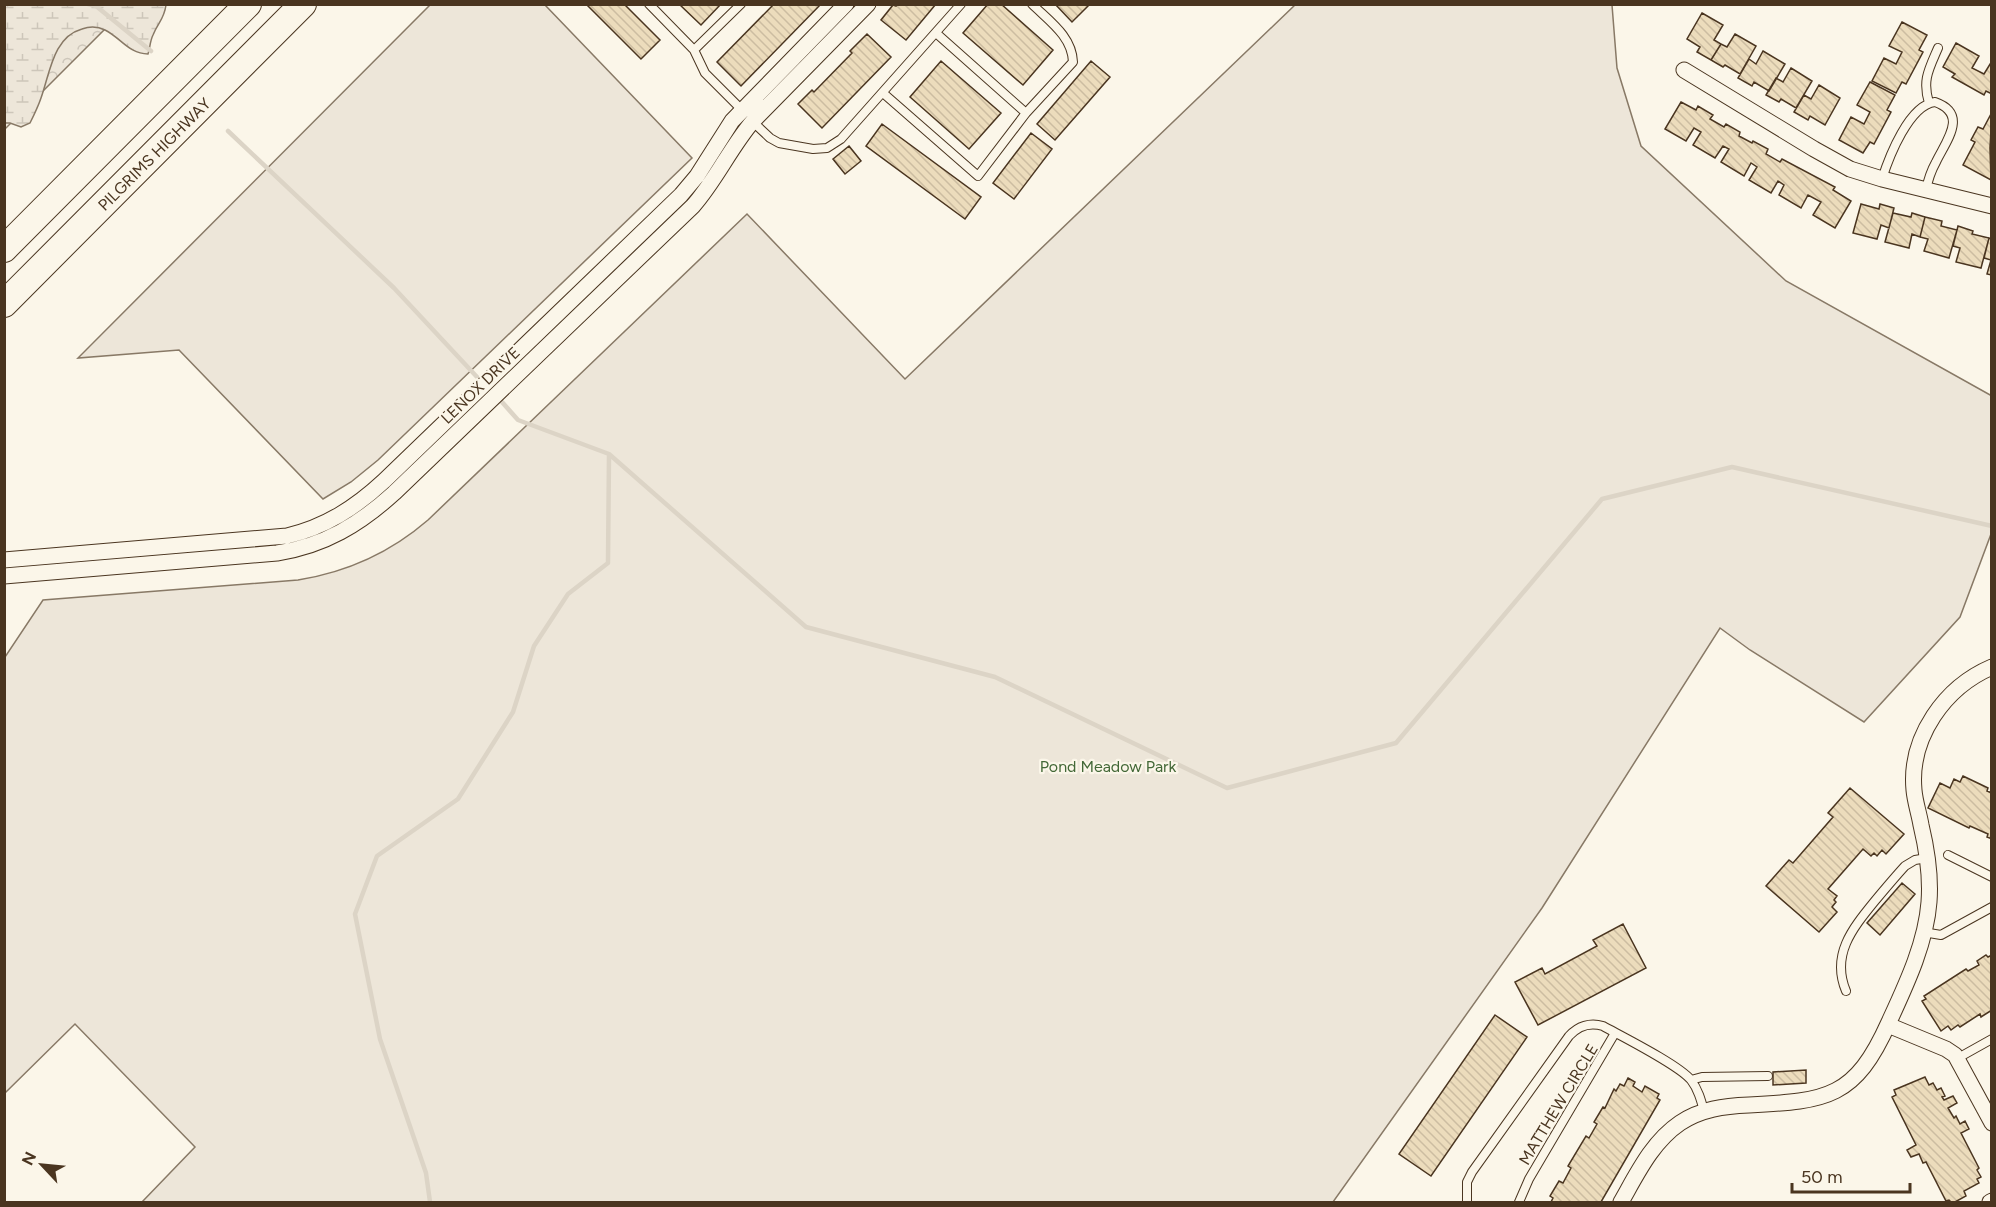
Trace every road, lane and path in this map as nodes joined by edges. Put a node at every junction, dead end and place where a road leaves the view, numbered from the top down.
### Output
1 (248, 4) edge
2 (303, 4) edge
3 (649, 4) edge
4 (741, 4) edge
5 (846, 4) edge
6 (868, 4) edge
7 (961, 4) edge
8 (1032, 4) edge
9 (936, 33) junction
10 (1938, 48) dead end
11 (694, 50) junction
12 (1684, 70) dead end
13 (883, 93) junction
14 (1929, 103) junction
15 (741, 110) junction
16 (1026, 113) junction
17 (753, 121) junction
18 (1882, 179) junction
19 (1926, 190) junction
20 (1992, 206) edge
21 (4, 249) edge
22 (619, 255) junction
23 (630, 267) junction
24 (4, 304) edge
25 (384, 481) junction
26 (394, 493) junction
27 (247, 548) junction
28 (31, 558) junction
29 (4, 560) edge
30 (32, 574) junction
31 (4, 576) edge
32 (1992, 667) edge
33 (1948, 855) dead end
34 (1927, 858) junction
35 (1992, 877) edge
36 (1992, 907) edge
37 (1923, 932) junction
38 (1846, 991) dead end
39 (1888, 1025) junction
40 (1616, 1033) junction
41 (1992, 1039) edge
42 (1958, 1058) junction
43 (1768, 1076) dead end
44 (1691, 1080) junction
45 (1704, 1111) junction
46 (1992, 1123) edge
47 (1467, 1203) edge
48 (1520, 1203) edge
49 (1621, 1203) edge

1 - 21 highway
2 - 24 highway, PILGRIMS HIGHWAY
3 - 11 lane
4 - 11 lane
5 - 15 street, LENOX DRIVE
6 - 17 street, LENOX DRIVE
7 - 9 lane
8 - 16 lane
9 - 13 lane
9 - 16 lane
10 - 14 lane
11 - 15 lane
12 - 18 street
13 - 16 lane
13 - 17 lane
14 - 18 lane
14 - 19 lane
15 - 17 lane
15 - 22 street, LENOX DRIVE
17 - 23 street, LENOX DRIVE
18 - 19 street
19 - 20 street
22 - 23 street
22 - 25 street, LENOX DRIVE
23 - 26 street, LENOX DRIVE
25 - 26 street
25 - 27 street, LENOX DRIVE
26 - 27 street, LENOX DRIVE
27 - 28 street, LENOX DRIVE
27 - 30 street, LENOX DRIVE
28 - 29 street, LENOX DRIVE
28 - 30 street
30 - 31 street, LENOX DRIVE
32 - 34 street
33 - 35 lane
34 - 37 street
34 - 38 lane
36 - 37 lane
37 - 39 street
39 - 42 street
39 - 45 street
40 - 44 lane, MATTHEW CIRCLE
40 - 47 lane
40 - 48 lane, MATTHEW CIRCLE
41 - 42 lane
42 - 46 street
43 - 44 lane
44 - 45 lane, MATTHEW CIRCLE
45 - 49 street

